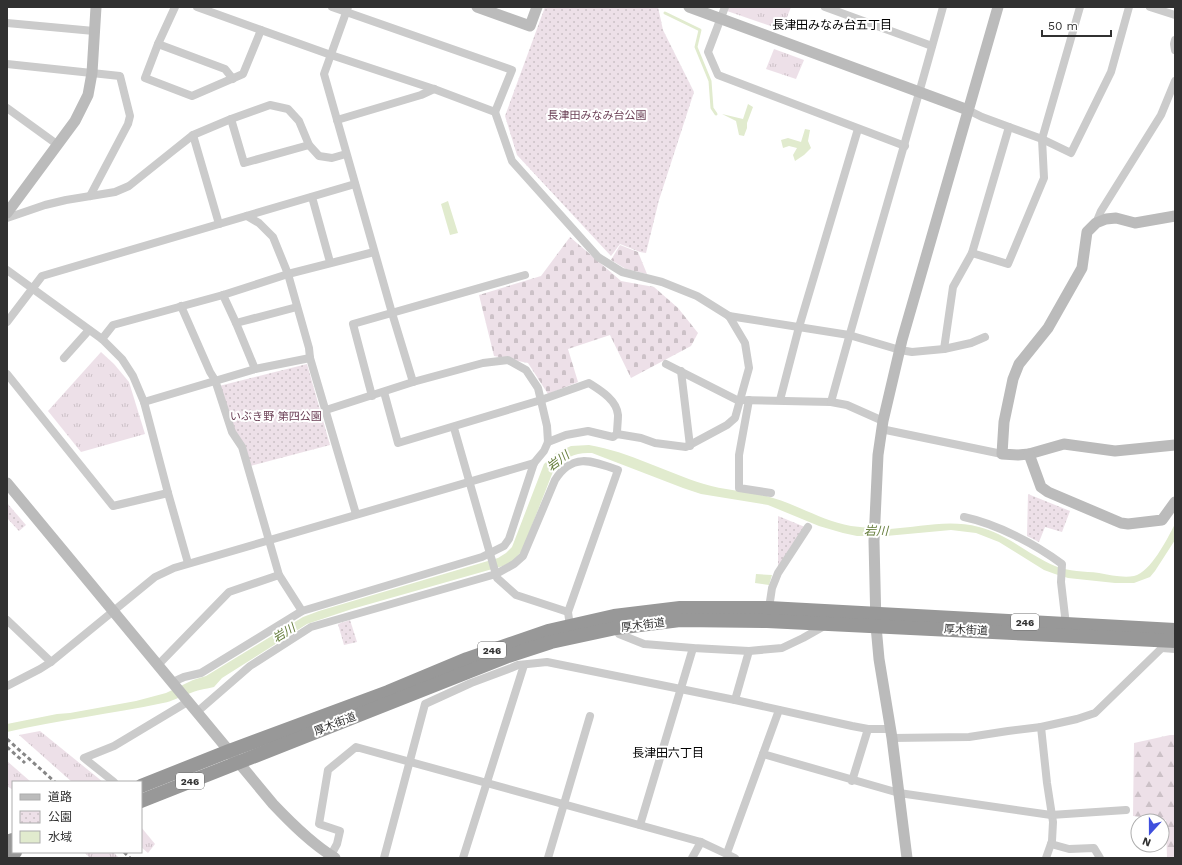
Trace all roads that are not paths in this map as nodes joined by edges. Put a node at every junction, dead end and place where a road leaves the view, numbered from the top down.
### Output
1 (96, 7) edge
2 (175, 7) edge
3 (197, 7) edge
4 (332, 7) edge
5 (537, 7) edge
6 (689, 7) edge
7 (725, 7) edge
8 (825, 7) edge
9 (944, 7) edge
10 (998, 7) edge
11 (1080, 7) edge
12 (1129, 7) edge
13 (1150, 7) edge
14 (480, 8) edge
15 (347, 10) edge
16 (1175, 15) edge
17 (720, 18) junction
18 (7, 23) edge
19 (94, 30) junction
20 (261, 30) junction
21 (1175, 40) edge
22 (158, 44) junction
23 (932, 46) junction
24 (1175, 50) edge
25 (330, 55) junction
26 (7, 64) edge
27 (92, 74) junction
28 (233, 78) junction
29 (1175, 81) edge
30 (434, 89) junction
31 (919, 92) junction
32 (7, 108) edge
33 (968, 110) junction
34 (495, 112) junction
35 (231, 119) junction
36 (337, 120) junction
37 (1009, 127) junction
38 (858, 129) junction
39 (193, 135) junction
40 (1042, 139) junction
41 (58, 145) junction
42 (309, 145) junction
43 (905, 146) junction
44 (346, 154) junction
45 (355, 184) junction
46 (90, 196) junction
47 (312, 197) junction
48 (7, 213) edge
49 (247, 216) junction
50 (1175, 216) edge
51 (7, 218) edge
52 (218, 224) junction
53 (1096, 224) junction
54 (374, 252) junction
55 (972, 253) junction
56 (330, 262) junction
57 (7, 270) edge
58 (288, 274) junction
59 (525, 275) dead end
60 (31, 289) junction
61 (223, 295) junction
62 (181, 306) junction
63 (297, 307) junction
64 (392, 313) junction
65 (729, 316) junction
66 (7, 322) edge
67 (236, 323) junction
68 (799, 327) junction
69 (89, 330) junction
70 (849, 335) junction
71 (985, 337) dead end
72 (102, 339) junction
73 (944, 349) junction
74 (900, 350) junction
75 (64, 358) dead end
76 (310, 358) junction
77 (666, 364) dead end
78 (255, 369) junction
79 (681, 371) junction
80 (7, 374) edge
81 (215, 380) junction
82 (413, 382) junction
83 (384, 392) junction
84 (372, 396) junction
85 (541, 400) junction
86 (745, 400) junction
87 (780, 400) junction
88 (144, 402) junction
89 (831, 402) junction
90 (326, 410) junction
91 (882, 424) junction
92 (454, 428) junction
93 (617, 434) junction
94 (548, 442) junction
95 (1175, 445) edge
96 (690, 446) junction
97 (1002, 454) junction
98 (1029, 454) junction
99 (534, 462) junction
100 (470, 482) junction
101 (7, 483) edge
102 (168, 493) junction
103 (771, 493) dead end
104 (1175, 502) edge
105 (356, 514) junction
106 (964, 517) dead end
107 (808, 527) dead end
108 (269, 540) junction
109 (490, 555) junction
110 (188, 563) junction
111 (495, 573) junction
112 (279, 575) junction
113 (769, 608) junction
114 (113, 611) junction
115 (302, 611) junction
116 (569, 619) junction
117 (7, 620) edge
118 (876, 620) junction
119 (829, 624) junction
120 (1066, 625) junction
121 (616, 628) junction
122 (1171, 642) edge
123 (693, 648) junction
124 (749, 651) junction
125 (51, 662) junction
126 (158, 665) junction
127 (524, 665) junction
128 (173, 683) junction
129 (7, 686) edge
130 (681, 690) junction
131 (735, 700) junction
132 (188, 701) junction
133 (779, 710) junction
134 (197, 712) junction
135 (590, 716) dead end
136 (1041, 727) junction
137 (868, 729) junction
138 (891, 733) junction
139 (229, 751) junction
140 (763, 754) junction
141 (238, 762) junction
142 (410, 762) junction
143 (113, 781) edge
144 (852, 781) junction
145 (486, 783) junction
146 (142, 786) edge
147 (899, 793) junction
148 (142, 801) edge
149 (564, 804) junction
150 (1126, 810) dead end
151 (1051, 815) junction
152 (640, 825) junction
153 (702, 842) junction
154 (1051, 844) junction
155 (727, 853) junction
156 (332, 857) edge
157 (384, 858) edge
158 (463, 858) edge
159 (548, 858) edge
160 (692, 858) edge
161 (735, 858) edge
162 (907, 858) edge
163 (1046, 858) edge
164 (1100, 858) edge

1 - 19 street
2 - 22 street
3 - 20 street
4 - 15 street
5 - 14 street
6 - 17 street
7 - 17 street
8 - 23 street
9 - 23 street
10 - 33 street
11 - 40 street
12 - 40 street
13 - 16 street
15 - 25 street
15 - 34 street
17 - 31 street
17 - 38 street
18 - 19 street
19 - 27 street
20 - 25 street
20 - 28 street
21 - 24 street
22 - 28 street
22 - 28 street
23 - 31 street
25 - 30 street
25 - 36 street
26 - 27 street
27 - 41 street
27 - 46 street
29 - 53 street
30 - 34 street
30 - 36 street
31 - 33 street
31 - 43 street
32 - 41 street
33 - 37 street
33 - 74 street
34 - 65 street
35 - 39 street
35 - 42 street
35 - 42 street
36 - 44 street
37 - 40 street
37 - 55 street
38 - 43 street
38 - 68 street
39 - 46 street
39 - 52 street
40 - 55 street
41 - 48 street
42 - 44 street
43 - 70 street
44 - 45 street
45 - 47 street
45 - 54 street
46 - 51 street
47 - 49 street
47 - 56 street
49 - 52 street
49 - 58 street
50 - 53 street
52 - 60 street
53 - 97 street
54 - 56 street
54 - 64 street
55 - 73 street
56 - 58 street
57 - 60 street
58 - 61 street
58 - 63 street
59 - 64 street
60 - 66 street
60 - 69 street
61 - 62 street
61 - 67 street
62 - 72 street
62 - 81 street
63 - 67 street
63 - 76 street
64 - 82 street
64 - 84 street
65 - 68 street
65 - 86 street
67 - 78 street
68 - 70 street
68 - 87 street
69 - 72 street
69 - 75 street
70 - 74 street
70 - 89 street
71 - 73 street
72 - 88 street
73 - 74 street
74 - 91 street
76 - 78 street
76 - 90 street
77 - 79 street
78 - 81 street
79 - 86 street
79 - 96 street
80 - 102 street
81 - 88 street
81 - 108 street
82 - 83 street
82 - 85 street
83 - 84 street
83 - 92 street
84 - 90 street
85 - 92 street
85 - 93 street
85 - 94 street
86 - 87 street
86 - 96 street
86 - 103 street
87 - 89 street
88 - 102 street
89 - 91 street
90 - 105 street
91 - 97 street
91 - 118 street
92 - 100 street
93 - 94 street
93 - 96 street
94 - 99 street
95 - 98 street
97 - 98 street
98 - 104 street
99 - 100 street
99 - 109 street
100 - 105 street
100 - 109 street
101 - 114 street
102 - 110 street
105 - 108 street
106 - 120 street
107 - 113 street
108 - 110 street
108 - 112 street
109 - 111 street
109 - 115 street
110 - 114 street
111 - 116 street
111 - 116 street
111 - 134 street
112 - 115 street
112 - 126 street
113 - 116 highway, 厚木街道 / 246
113 - 118 highway, 厚木街道 / 246
114 - 125 street
114 - 126 street
115 - 128 street
116 - 139 highway, 厚木街道 / 246
117 - 125 street
118 - 119 highway, 厚木街道 / 246
118 - 120 highway, 厚木街道 / 246
118 - 122 highway, 厚木街道 / 246
118 - 138 street
119 - 121 highway, 厚木街道 / 246
119 - 124 street
120 - 122 highway, 厚木街道 / 246
121 - 123 street
121 - 141 highway, 厚木街道 / 246
122 - 136 street
123 - 124 street
123 - 130 street
124 - 131 street
125 - 129 street
126 - 128 street
127 - 130 street
127 - 142 street
127 - 145 street
128 - 132 street
130 - 131 street
130 - 152 street
131 - 133 street
132 - 134 street
132 - 143 street
133 - 137 street
133 - 140 street
134 - 139 street
135 - 149 street
136 - 138 street
136 - 151 street
137 - 138 street
137 - 144 street
138 - 147 street
139 - 141 street
139 - 146 highway, 厚木街道 / 246
140 - 144 street
140 - 155 street
141 - 148 highway, 厚木街道 / 246
141 - 156 street
142 - 145 street
142 - 156 street
142 - 157 street
144 - 147 street
145 - 149 street
145 - 158 street
147 - 151 street
147 - 162 street
149 - 152 street
149 - 159 street
150 - 151 street
151 - 154 street
152 - 153 street
153 - 155 street
153 - 160 street
154 - 163 street
154 - 164 street
155 - 161 street

